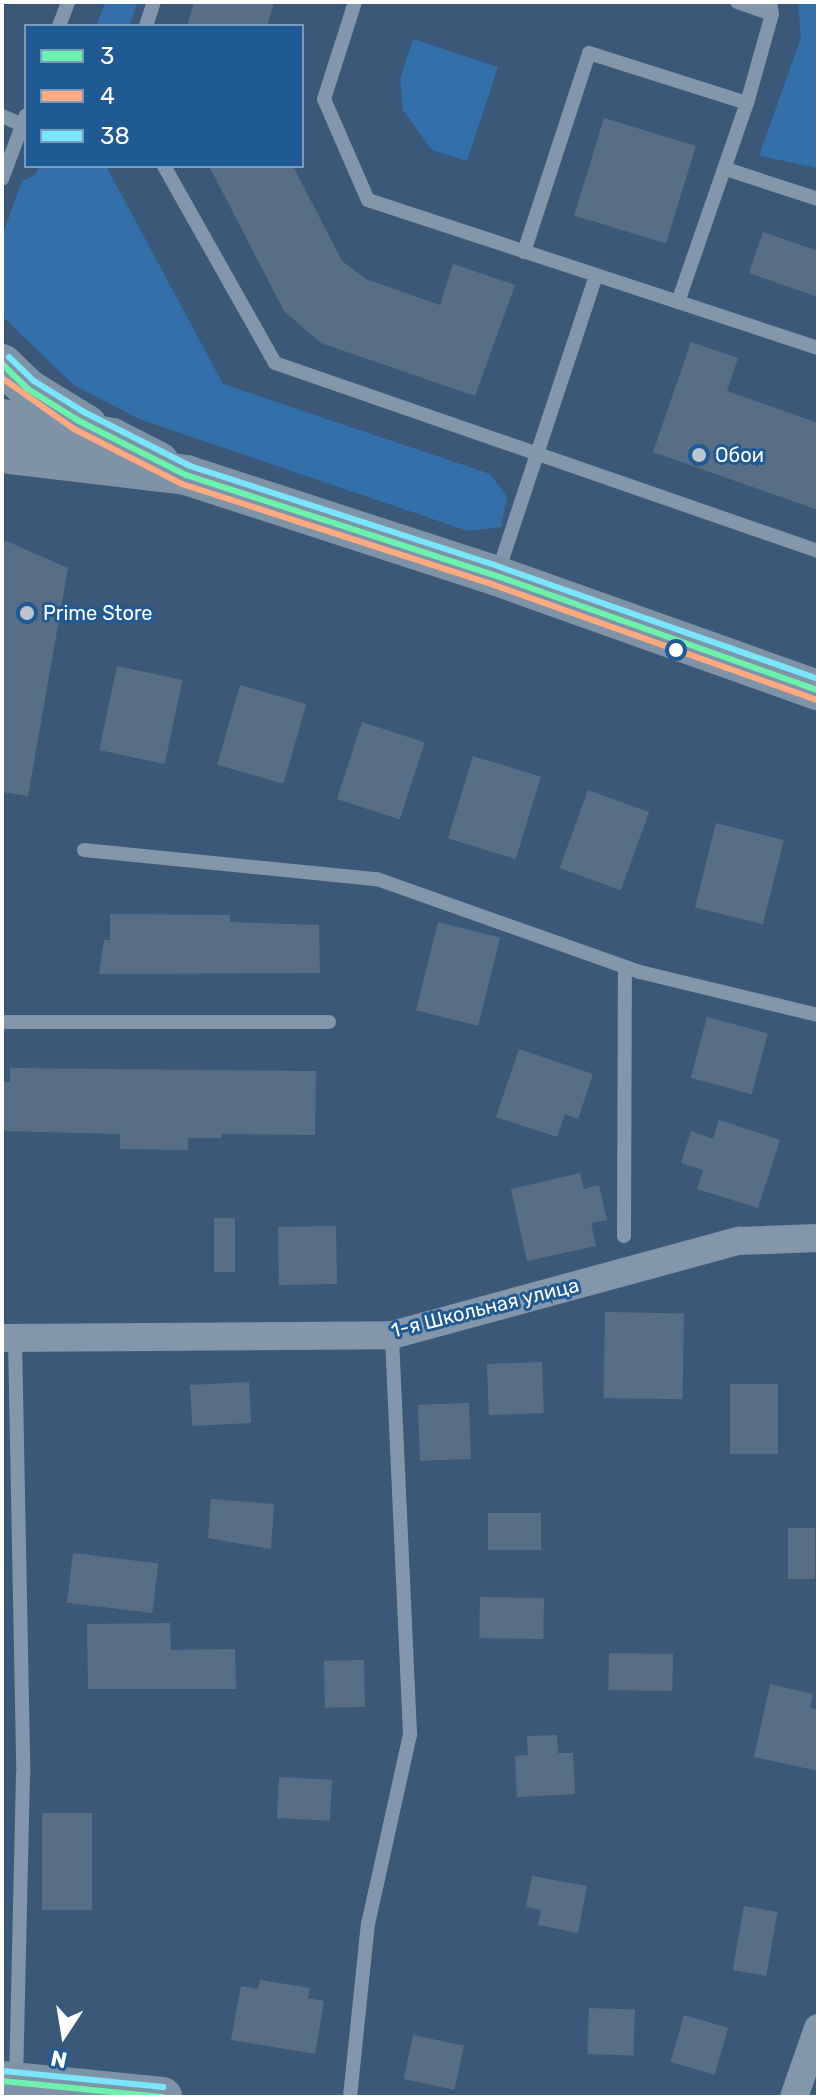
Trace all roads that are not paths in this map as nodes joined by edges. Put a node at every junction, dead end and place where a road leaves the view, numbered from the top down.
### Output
1 (68, 2) edge
2 (154, 2) edge
3 (355, 2) edge
4 (737, 2) edge
5 (771, 8) edge
6 (60, 24) edge
7 (147, 24) edge
8 (747, 103) junction
9 (2, 116) edge
10 (24, 120) edge
11 (165, 168) edge
12 (726, 169) junction
13 (2, 179) edge
14 (818, 199) edge
15 (524, 252) junction
16 (596, 276) junction
17 (678, 302) junction
18 (818, 348) edge
19 (2, 364) edge
20 (2, 419) edge
21 (112, 438) junction
22 (2, 453) edge
23 (537, 456) junction
24 (186, 475) junction
25 (818, 551) edge
26 (497, 576) junction
27 (818, 690) edge
28 (84, 850) dead end
29 (625, 967) junction
30 (818, 1015) edge
31 (2, 1022) edge
32 (329, 1022) dead end
33 (624, 1236) dead end
34 (818, 1238) edge
35 (392, 1335) junction
36 (8, 1338) edge
37 (818, 2028) edge
38 (9, 2081) edge
39 (80, 2092) edge
40 (162, 2097) edge
41 (350, 2097) edge
42 (794, 2097) edge

1 - 6 lane
2 - 7 lane
3 - 15 lane
4 - 5 lane
5 - 8 lane
8 - 12 lane
8 - 15 lane
9 - 10 lane
10 - 13 lane
11 - 23 lane
12 - 14 lane
12 - 17 lane
15 - 16 lane
16 - 17 lane
16 - 23 lane
17 - 18 lane
19 - 21 main road
20 - 21 main road
21 - 24 main road
22 - 24 main road
23 - 25 lane
23 - 26 lane
24 - 26 main road
26 - 27 main road
28 - 29 lane
29 - 30 lane
29 - 33 lane
31 - 32 lane
34 - 35 street, 1-я Школьная улица
35 - 36 street, 1-я Школьная улица
35 - 41 lane
36 - 38 lane
37 - 42 street
38 - 39 main road
39 - 40 main road

